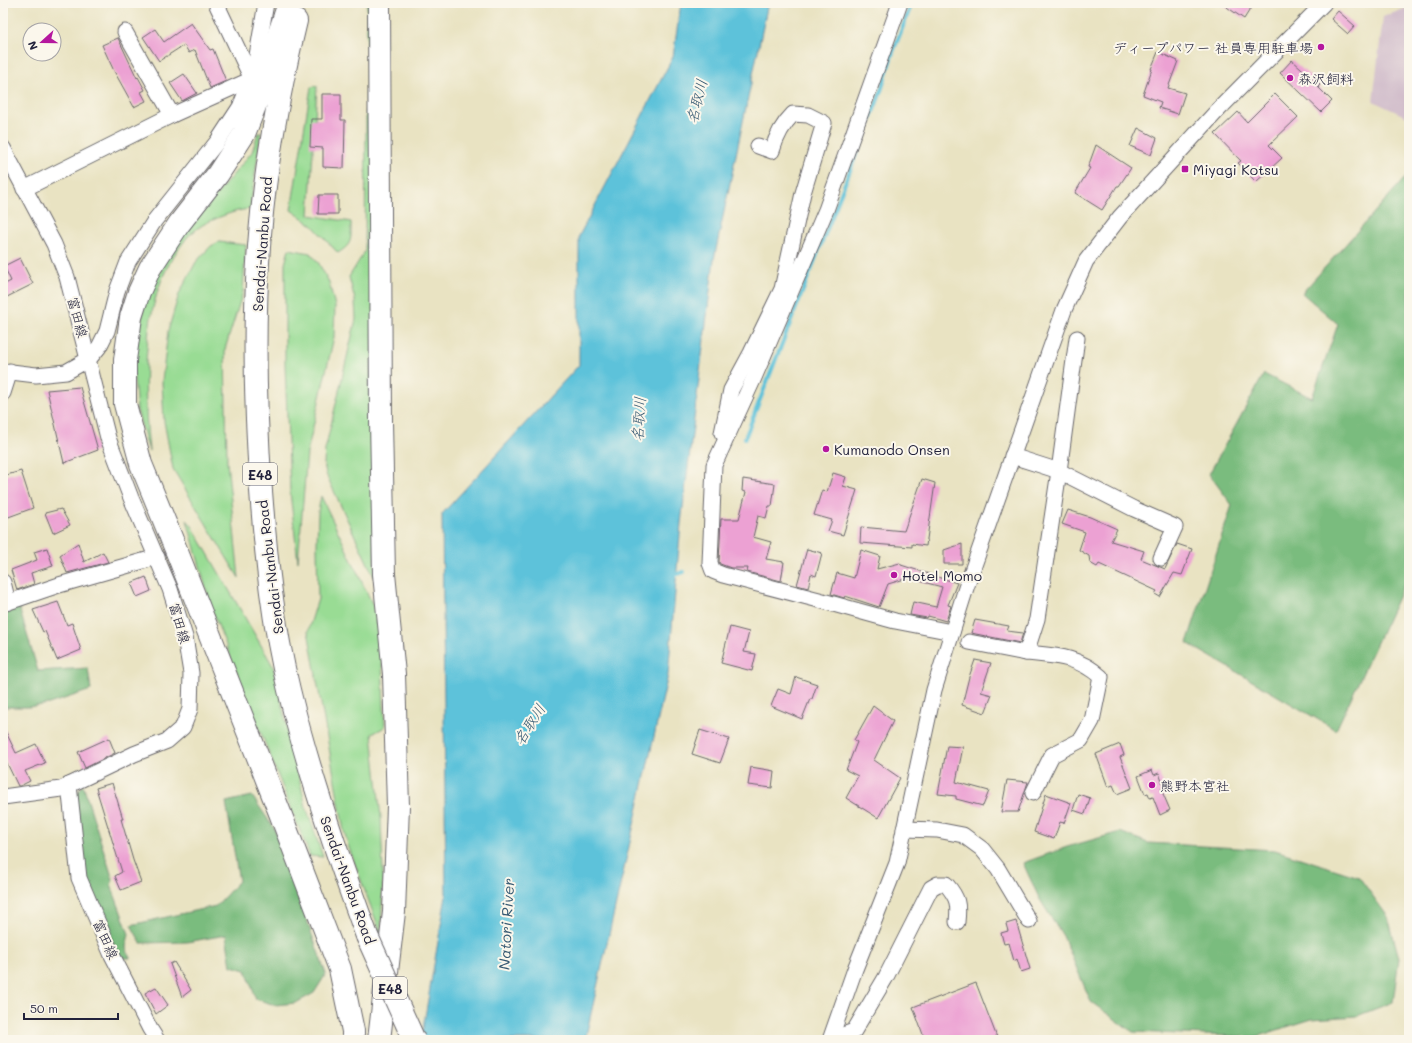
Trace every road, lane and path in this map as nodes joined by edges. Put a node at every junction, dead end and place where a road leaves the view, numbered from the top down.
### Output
1 (216, 3) edge
2 (266, 3) edge
3 (289, 3) edge
4 (302, 3) edge
5 (379, 3) edge
6 (900, 3) edge
7 (1324, 3) edge
8 (125, 32) dead end
9 (252, 79) junction
10 (172, 115) junction
11 (758, 146) dead end
12 (3, 148) edge
13 (24, 189) junction
14 (1077, 338) dead end
15 (89, 359) junction
16 (7, 371) edge
17 (3, 393) edge
18 (1012, 456) junction
19 (716, 460) junction
20 (1060, 471) junction
21 (157, 557) junction
22 (1161, 558) dead end
23 (3, 582) edge
24 (6, 603) edge
25 (952, 632) junction
26 (969, 642) dead end
27 (1026, 653) junction
28 (69, 785) junction
29 (1033, 793) dead end
30 (3, 797) edge
31 (904, 829) junction
32 (957, 922) dead end
33 (1029, 922) dead end
34 (158, 1040) edge
35 (353, 1040) edge
36 (379, 1040) edge
37 (414, 1040) edge
38 (831, 1040) edge

1 - 9 street
2 - 9 street
3 - 35 highway
4 - 37 highway, Sendai-Nanbu Road / E48, bridge
5 - 36 highway
6 - 19 street
7 - 18 street
8 - 10 street
9 - 10 street
9 - 15 street
10 - 13 street
11 - 19 street
12 - 13 street, 富田線
13 - 15 street, 富田線
14 - 20 street
15 - 16 street
15 - 21 street, 富田線
16 - 17 street
18 - 20 street
18 - 25 street
19 - 25 street
20 - 22 street
20 - 27 street
21 - 24 street
21 - 28 street, 富田線
23 - 24 street
25 - 31 street
26 - 27 street
27 - 29 street
28 - 30 street
28 - 34 street, 富田線
31 - 33 street
31 - 38 street
32 - 38 street

